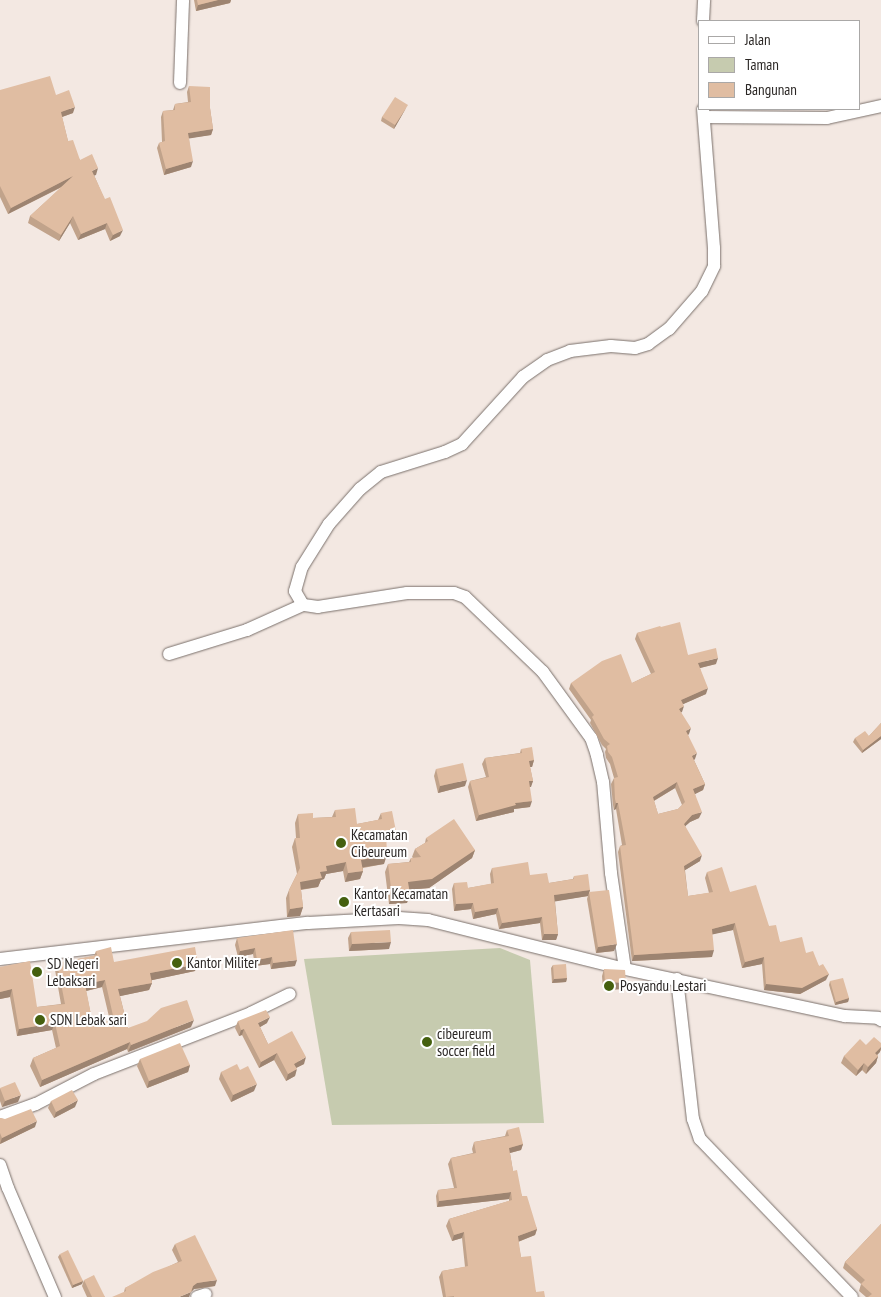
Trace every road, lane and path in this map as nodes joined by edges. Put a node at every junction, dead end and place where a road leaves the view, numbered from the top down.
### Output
1 (183, 0) edge
2 (704, 0) edge
3 (703, 20) edge
4 (180, 83) dead end
5 (881, 106) edge
6 (703, 113) edge
7 (304, 605) junction
8 (169, 654) dead end
9 (0, 959) edge
10 (625, 969) junction
11 (677, 979) junction
12 (290, 994) dead end
13 (880, 1018) edge
14 (0, 1117) edge
15 (0, 1165) edge
16 (55, 1297) edge
17 (852, 1297) edge

1 - 4 street
2 - 3 street
5 - 6 street
6 - 7 street
7 - 8 street
7 - 10 street
9 - 10 street
10 - 11 street
11 - 13 street
11 - 17 street
12 - 14 street
15 - 16 street

